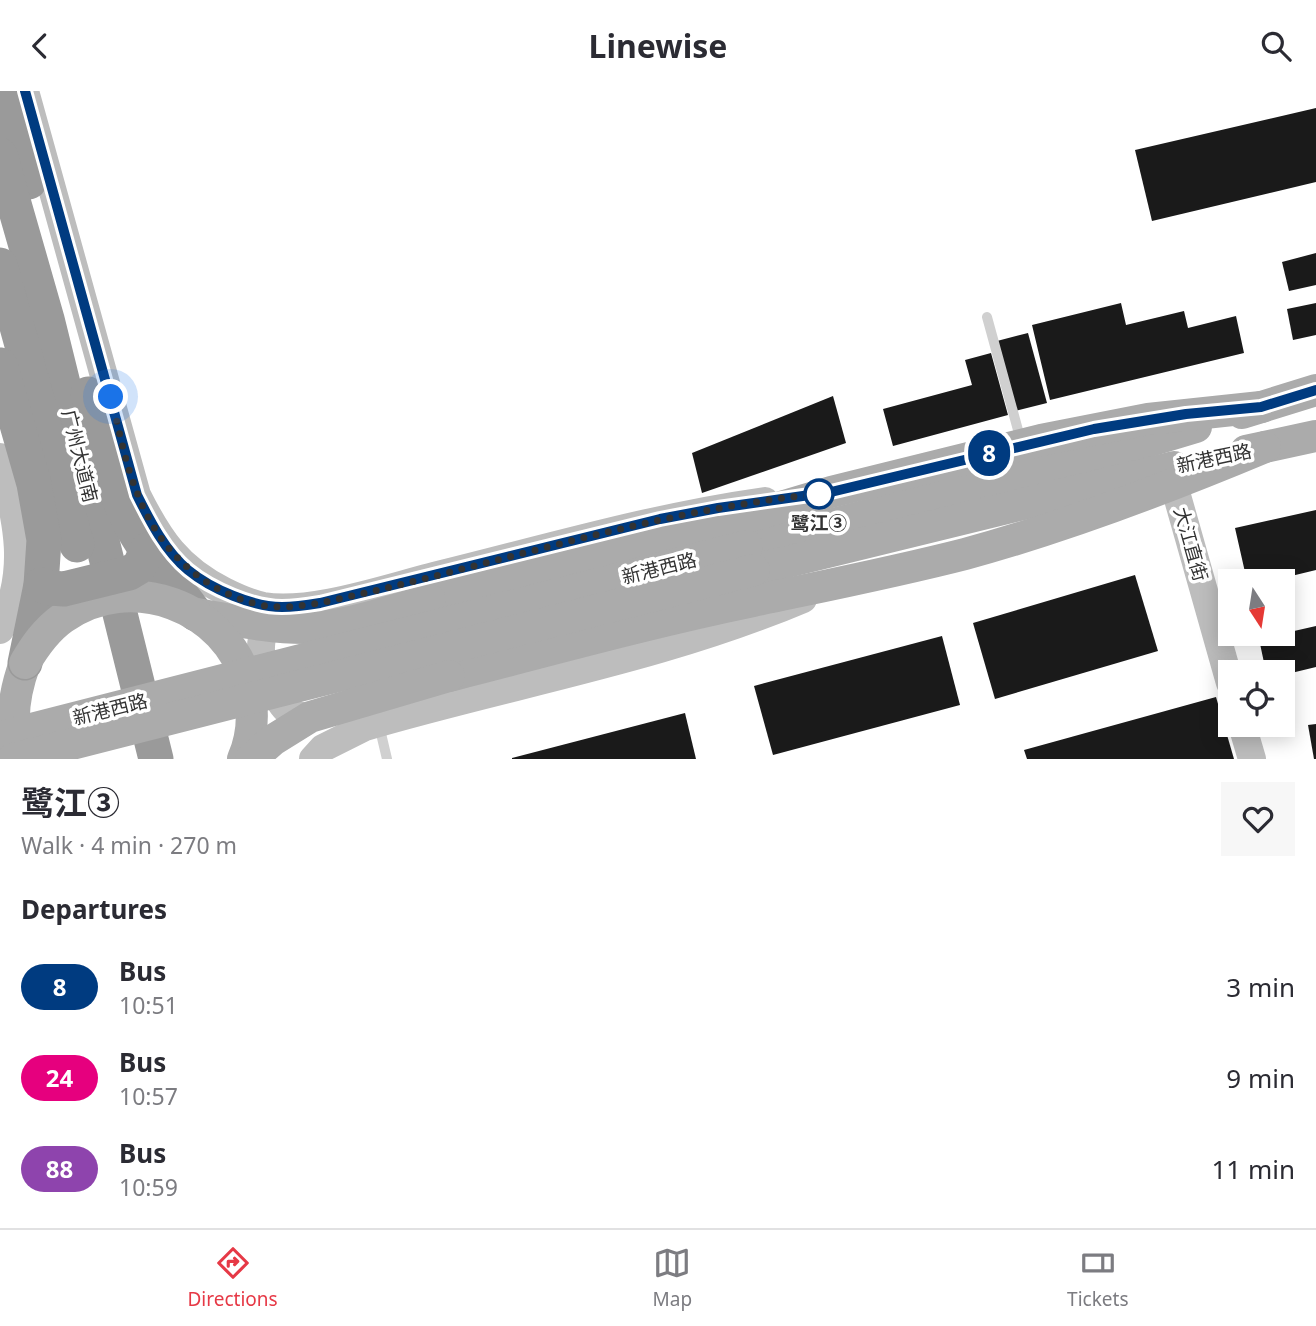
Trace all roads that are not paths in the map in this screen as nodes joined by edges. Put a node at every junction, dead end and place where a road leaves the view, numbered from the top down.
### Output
1 (4, 91) edge
2 (25, 91) edge
3 (0, 155) edge
4 (0, 265) edge
5 (987, 317) dead end
6 (0, 365) edge
7 (1316, 390) edge
8 (1261, 407) junction
9 (1316, 436) edge
10 (1022, 445) junction
11 (1265, 447) junction
12 (0, 457) edge
13 (1174, 485) junction
14 (831, 492) junction
15 (147, 550) junction
16 (751, 558) junction
17 (41, 585) junction
18 (836, 585) junction
19 (196, 614) junction
20 (274, 617) junction
21 (0, 630) edge
22 (1223, 660) edge
23 (13, 672) edge
24 (310, 716) junction
25 (378, 723) junction
26 (0, 737) edge
27 (1246, 737) edge
28 (318, 753) edge
29 (13, 759) edge
30 (22, 759) edge
31 (131, 759) edge
32 (156, 759) edge
33 (243, 759) edge
34 (251, 759) edge
35 (387, 759) edge
36 (1252, 759) edge

1 - 15 highway
2 - 20 main road
3 - 32 highway, 广州大道南
4 - 31 highway, 广州大道南
5 - 10 lane
6 - 17 highway
7 - 8 main road, 新港西路
8 - 10 main road
8 - 16 main road, 新港西路
9 - 11 main road, 新港西路
10 - 14 main road
11 - 13 main road
11 - 16 main road, 新港西路
12 - 21 main road
13 - 18 main road
13 - 22 main road, 大江直街
14 - 20 main road
14 - 20 main road, bridge
15 - 17 highway, bridge
15 - 19 highway
16 - 26 main road, 新港西路, bridge
16 - 29 main road, 新港西路, bridge
17 - 23 highway, bridge
18 - 24 main road, bridge
18 - 25 main road
19 - 20 main road, bridge
19 - 23 main road, bridge
19 - 33 main road, bridge
20 - 24 main road, bridge
20 - 28 main road
23 - 30 main road, bridge
24 - 34 main road, bridge
25 - 28 main road
25 - 35 lane
27 - 36 main road

